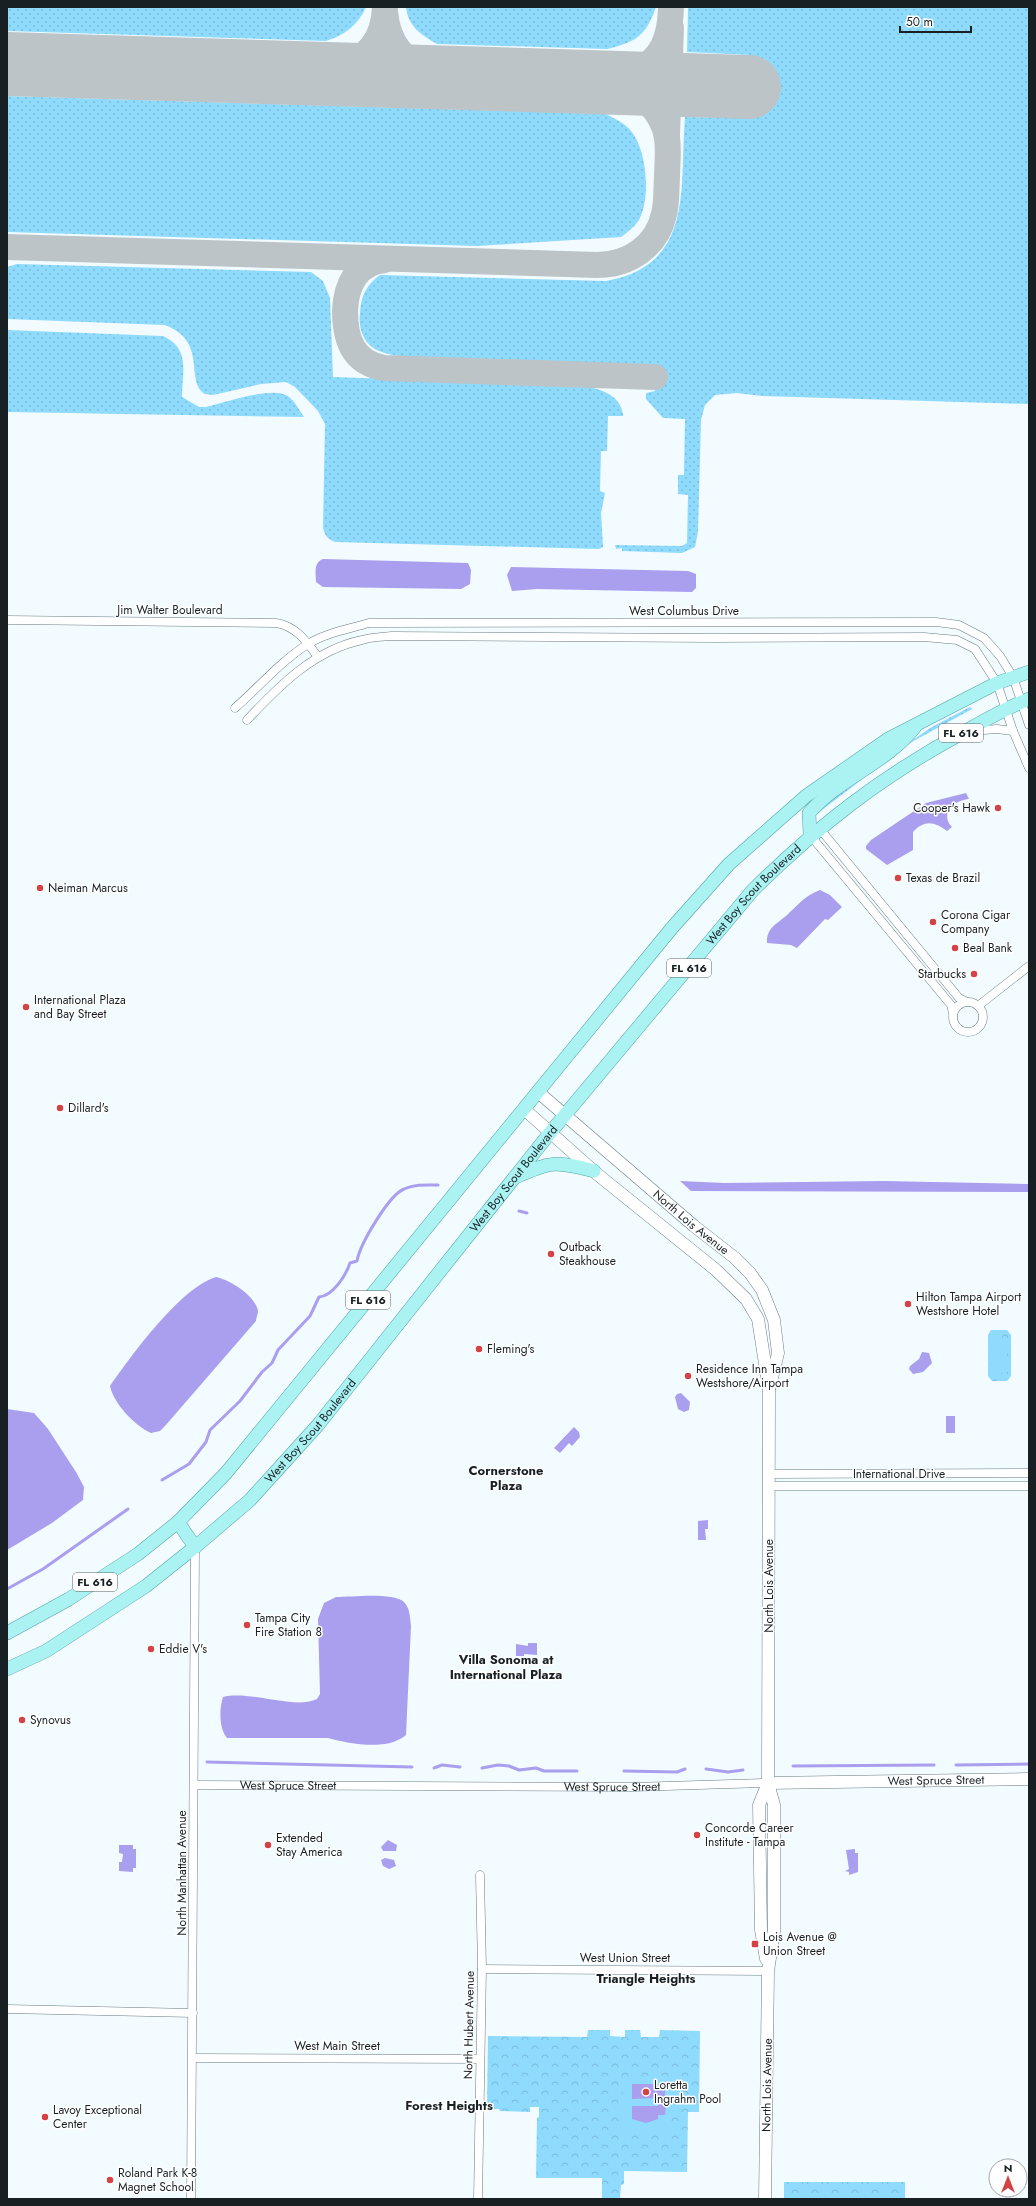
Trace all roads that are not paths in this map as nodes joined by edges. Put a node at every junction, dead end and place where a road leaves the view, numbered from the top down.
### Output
1 (7, 620) edge
2 (308, 644) junction
3 (318, 657) junction
4 (1029, 672) edge
5 (1013, 677) junction
6 (997, 684) junction
7 (1025, 701) edge
8 (236, 708) dead end
9 (1005, 709) junction
10 (247, 720) dead end
11 (917, 724) junction
12 (1029, 725) edge
13 (1013, 731) junction
14 (963, 732) junction
15 (1029, 768) edge
16 (815, 832) junction
17 (894, 918) junction
18 (891, 933) junction
19 (1029, 966) edge
20 (967, 1002) junction
21 (978, 1006) junction
22 (953, 1013) junction
23 (538, 1092) junction
24 (524, 1110) junction
25 (565, 1115) junction
26 (549, 1134) junction
27 (594, 1171) junction
28 (513, 1179) junction
29 (769, 1389) junction
30 (1029, 1473) edge
31 (769, 1474) junction
32 (846, 1474) junction
33 (971, 1474) junction
34 (769, 1486) junction
35 (846, 1486) junction
36 (971, 1486) junction
37 (1029, 1486) edge
38 (178, 1522) junction
39 (195, 1547) junction
40 (7, 1633) edge
41 (7, 1669) edge
42 (1029, 1779) edge
43 (768, 1783) junction
44 (195, 1785) junction
45 (480, 1875) dead end
46 (482, 1969) junction
47 (768, 1971) junction
48 (7, 2010) edge
49 (193, 2013) junction
50 (193, 2058) junction
51 (480, 2059) junction
52 (191, 2199) edge
53 (478, 2199) edge
54 (766, 2199) edge

1 - 2 street, Jim Walter Boulevard
2 - 3 street, Jim Walter Boulevard
2 - 5 street, West Columbus Drive
2 - 8 street, West Columbus Drive
3 - 6 street
3 - 10 street
4 - 5 main road, FL 616
5 - 6 main road, FL 616
5 - 7 street, West Columbus Drive
6 - 9 street
6 - 11 main road, FL 616
7 - 9 main road, West Boy Scout Boulevard / FL 616
7 - 12 street, West Columbus Drive
9 - 13 street
9 - 14 main road, West Boy Scout Boulevard / FL 616
11 - 16 main road
11 - 23 main road, FL 616
13 - 14 street
13 - 15 street
14 - 16 main road, West Boy Scout Boulevard / FL 616
16 - 17 street
16 - 18 street
16 - 25 main road, West Boy Scout Boulevard / FL 616
17 - 18 street
17 - 20 street
18 - 22 street
19 - 21 street
20 - 21 street
20 - 22 street
21 - 22 street
23 - 24 main road, FL 616
23 - 25 street, North Lois Avenue
24 - 26 street, North Lois Avenue
24 - 38 main road, FL 616
25 - 26 main road, West Boy Scout Boulevard / FL 616
25 - 29 street, North Lois Avenue
26 - 27 street, North Lois Avenue
26 - 28 main road, West Boy Scout Boulevard / FL 616
27 - 28 main road
27 - 29 street, North Lois Avenue
28 - 39 main road, West Boy Scout Boulevard / FL 616
29 - 31 street, North Lois Avenue
30 - 33 street, International Drive
31 - 32 street, International Drive
31 - 34 street, North Lois Avenue
32 - 33 street, International Drive
32 - 35 street
33 - 36 street
34 - 35 street, International Drive
34 - 43 street, North Lois Avenue
35 - 36 street, International Drive
36 - 37 street, International Drive
38 - 39 main road
38 - 40 main road, FL 616
39 - 41 main road, West Boy Scout Boulevard / FL 616
39 - 44 street, North Manhattan Avenue
42 - 43 street, West Spruce Street
43 - 44 street, West Spruce Street
43 - 47 street, North Lois Avenue
44 - 49 street, North Manhattan Avenue
45 - 46 street, North Hubert Avenue
46 - 47 street, West Union Street
46 - 51 street, North Hubert Avenue
47 - 54 street, North Lois Avenue
48 - 49 street
49 - 50 street, North Manhattan Avenue
50 - 51 street, West Main Street
50 - 52 street, North Manhattan Avenue
51 - 53 street, North Hubert Avenue

